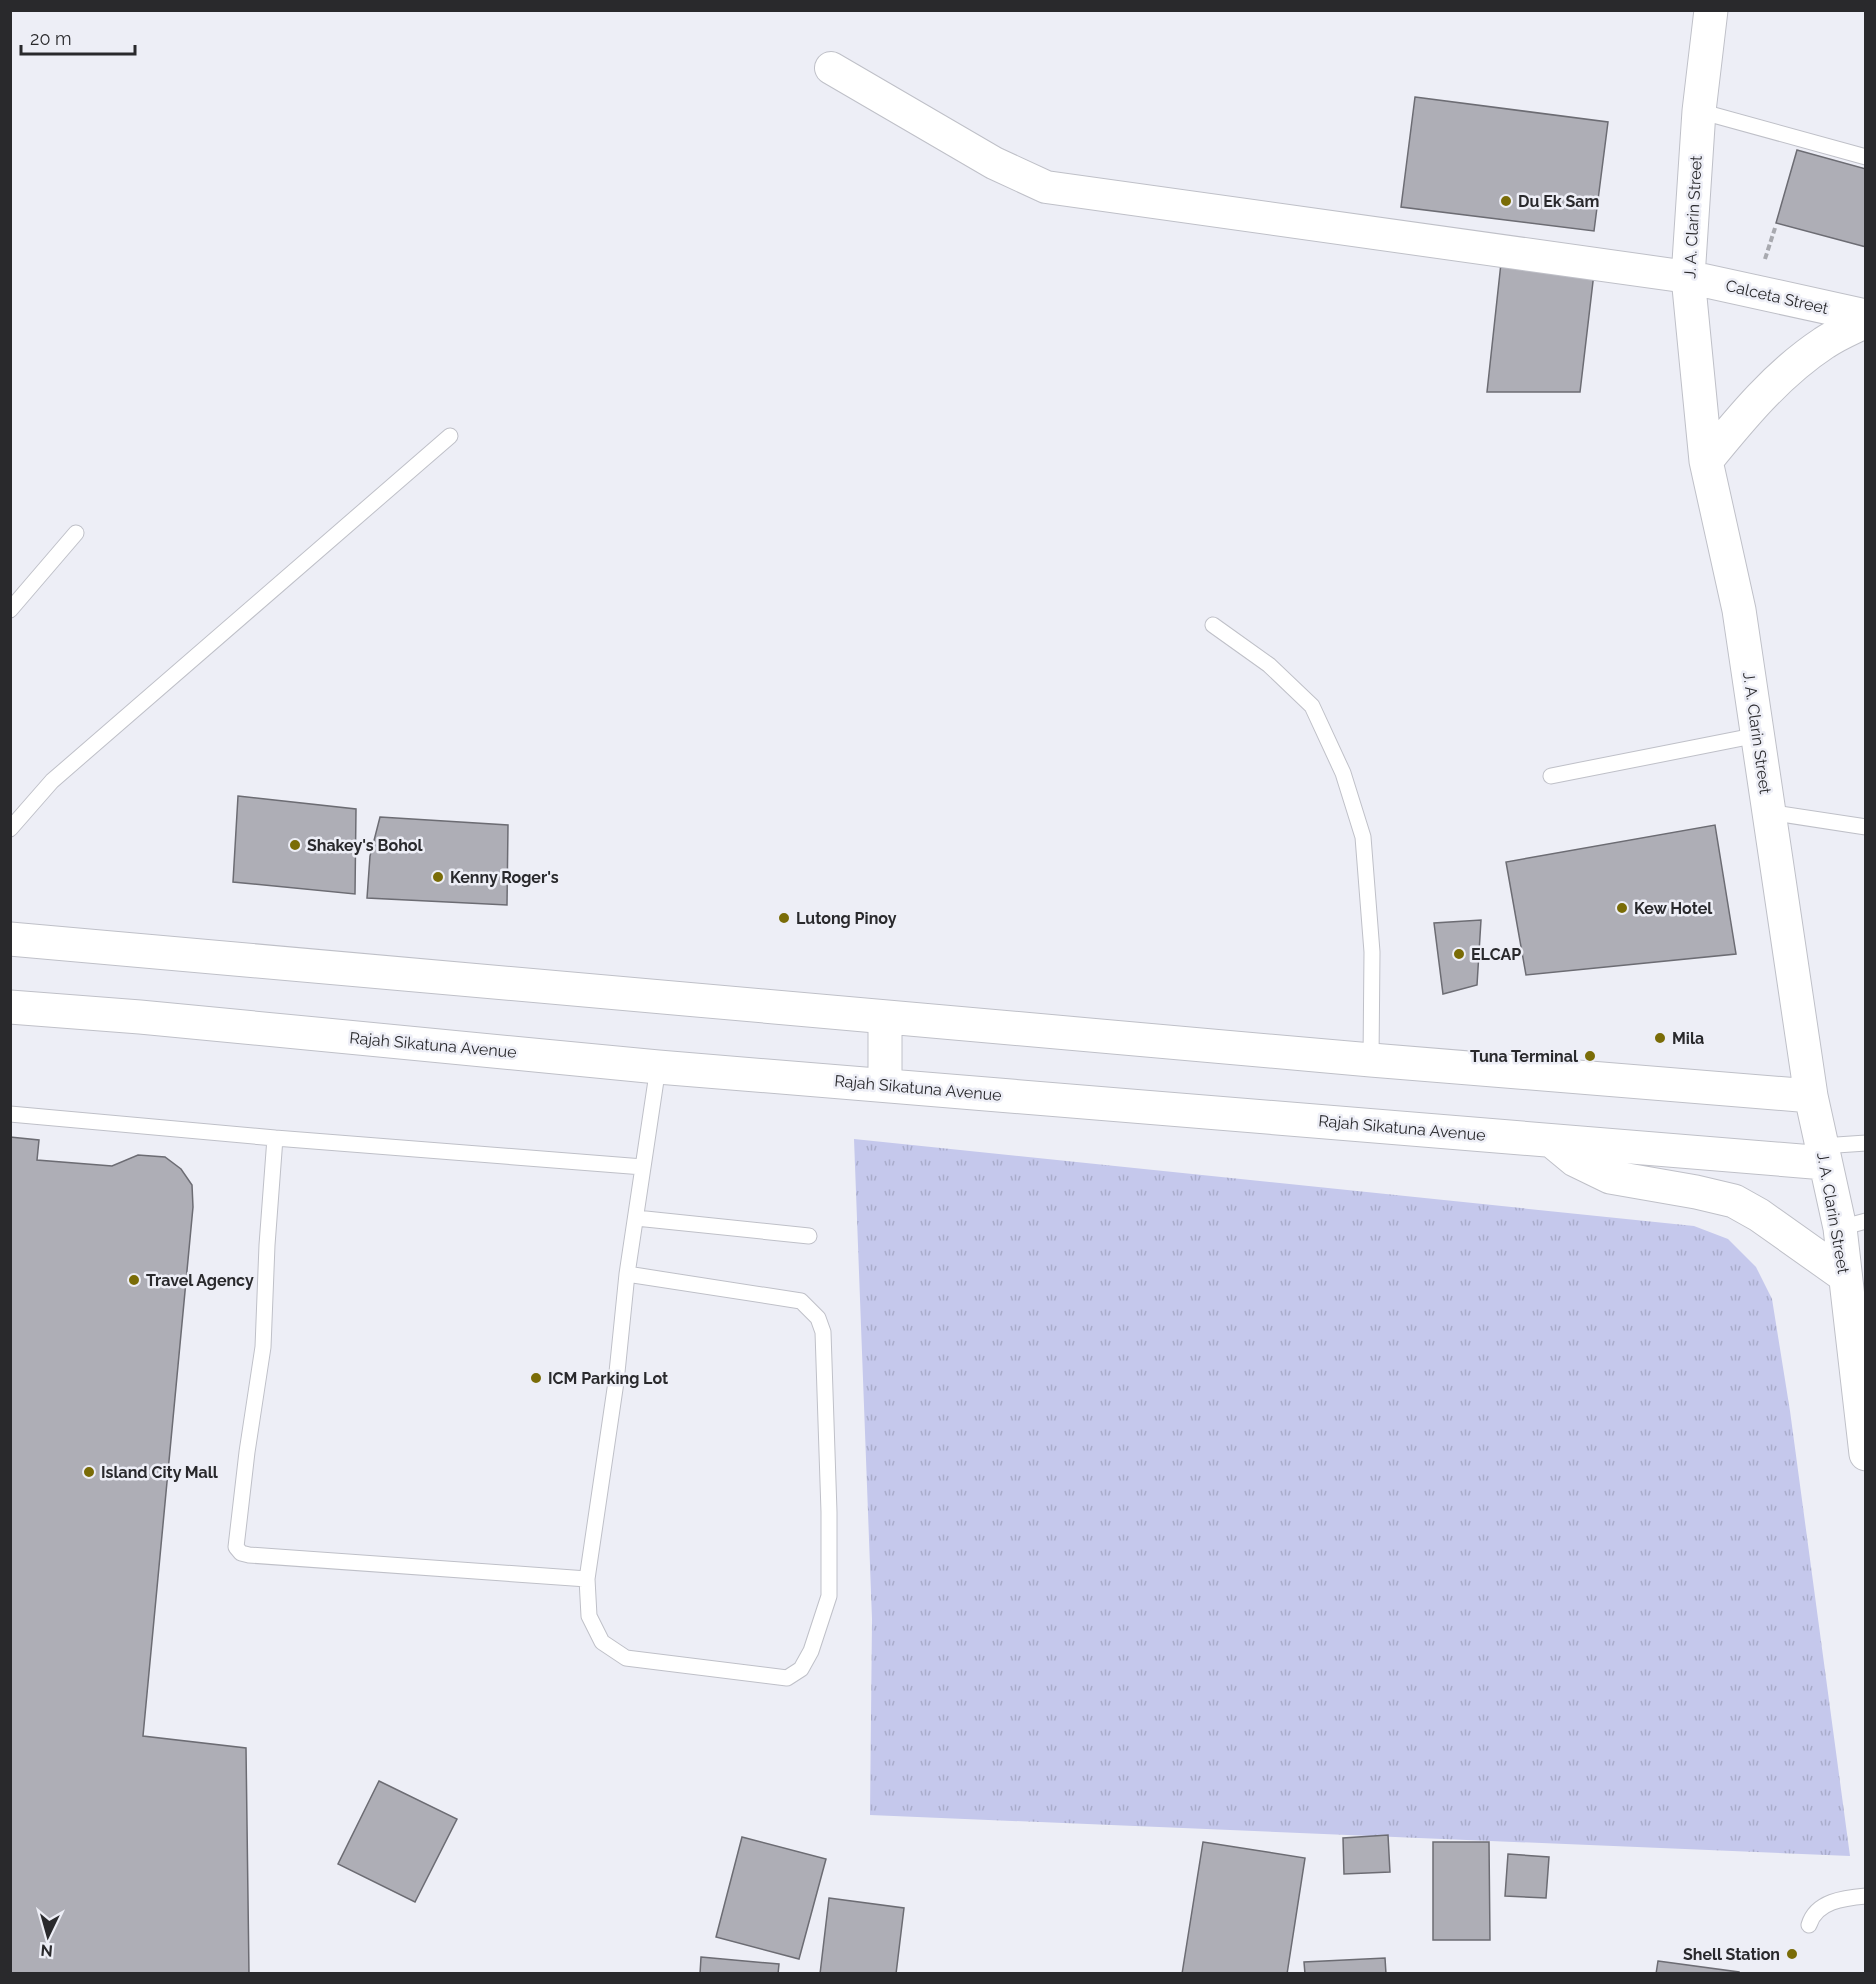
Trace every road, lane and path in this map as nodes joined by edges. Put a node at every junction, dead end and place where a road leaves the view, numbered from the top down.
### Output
1 (1711, 10) edge
2 (831, 68) dead end
3 (1699, 111) junction
4 (1866, 157) edge
5 (1775, 228) dead end
6 (1764, 263) dead end
7 (1688, 277) junction
8 (1866, 316) edge
9 (1866, 321) edge
10 (450, 436) dead end
11 (1706, 461) junction
12 (76, 533) dead end
13 (10, 610) edge
14 (1213, 626) dead end
15 (1758, 735) junction
16 (1551, 776) dead end
17 (1768, 812) junction
18 (1866, 827) edge
19 (10, 829) edge
20 (10, 939) edge
21 (10, 1007) edge
22 (885, 1017) junction
23 (1371, 1060) junction
24 (658, 1067) junction
25 (885, 1085) junction
26 (1811, 1096) junction
27 (10, 1114) edge
28 (275, 1138) junction
29 (1550, 1140) junction
30 (1866, 1143) edge
31 (1823, 1154) junction
32 (643, 1167) junction
33 (636, 1218) junction
34 (1852, 1225) edge
35 (809, 1236) dead end
36 (627, 1274) junction
37 (1845, 1276) junction
38 (1866, 1454) edge
39 (587, 1579) junction
40 (1866, 1896) edge
41 (1809, 1925) dead end

1 - 3 main road, J. A. Clarin Street
2 - 7 street
3 - 4 lane
3 - 7 main road, J. A. Clarin Street
5 - 6 path
7 - 8 main road, Calceta Street
7 - 11 main road, J. A. Clarin Street
9 - 11 main road
10 - 19 lane
11 - 15 main road, J. A. Clarin Street
12 - 13 lane
14 - 23 lane
15 - 16 lane
15 - 17 main road, J. A. Clarin Street
17 - 18 lane
17 - 26 main road, J. A. Clarin Street
20 - 22 main road
21 - 24 main road, Rajah Sikatuna Avenue
22 - 23 main road
22 - 25 main road
23 - 26 main road
24 - 25 main road, Rajah Sikatuna Avenue
24 - 32 lane
25 - 29 main road, Rajah Sikatuna Avenue
26 - 31 main road, J. A. Clarin Street
27 - 28 lane
28 - 32 lane
28 - 39 lane
29 - 31 main road, Rajah Sikatuna Avenue
29 - 37 main road
30 - 31 lane
31 - 34 main road, J. A. Clarin Street
32 - 33 lane
33 - 35 lane
33 - 36 lane
34 - 37 main road, J. A. Clarin Street
36 - 39 lane
36 - 39 lane
37 - 38 main road, J. A. Clarin Street
40 - 41 lane

